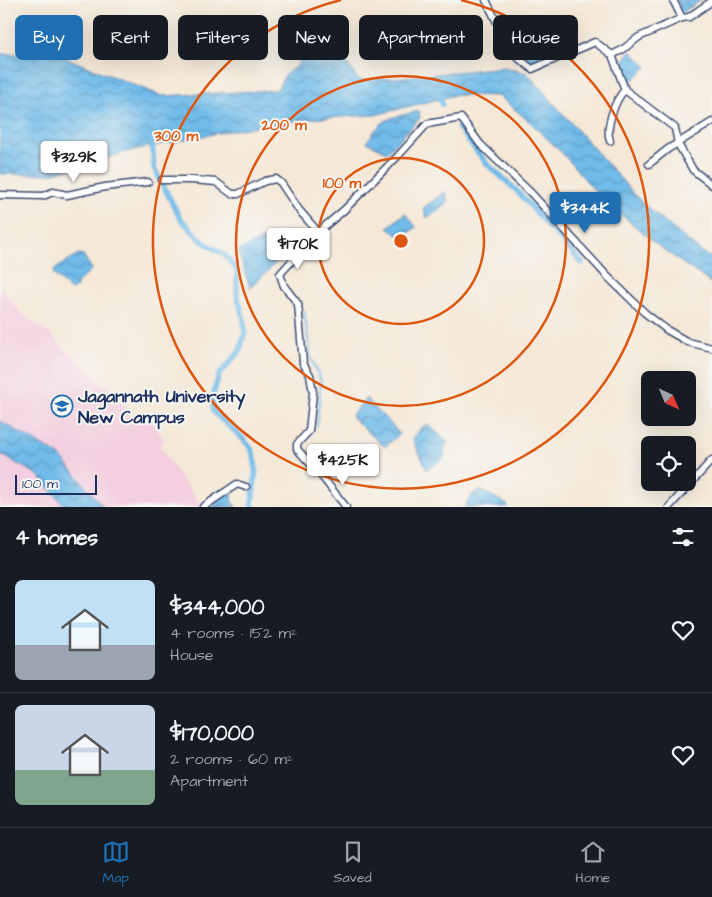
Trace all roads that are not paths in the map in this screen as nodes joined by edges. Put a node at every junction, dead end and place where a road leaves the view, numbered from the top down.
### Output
1 (486, 0) edge
2 (673, 0) edge
3 (712, 2) edge
4 (682, 18) junction
5 (612, 55) junction
6 (625, 90) junction
7 (712, 122) edge
8 (610, 141) dead end
9 (678, 144) junction
10 (649, 164) dead end
11 (162, 180) dead end
12 (148, 182) dead end
13 (712, 185) edge
14 (0, 195) edge
15 (318, 232) junction
16 (712, 348) edge
17 (712, 460) edge
18 (246, 487) dead end
19 (203, 507) edge
20 (346, 507) edge
21 (669, 507) edge

1 - 5 street
2 - 4 street
3 - 4 street
4 - 5 street
5 - 6 street
6 - 8 street
6 - 9 street
7 - 9 street
9 - 10 street
9 - 13 street
11 - 15 street
12 - 14 street
15 - 16 street
15 - 20 street
17 - 21 street
18 - 19 street

